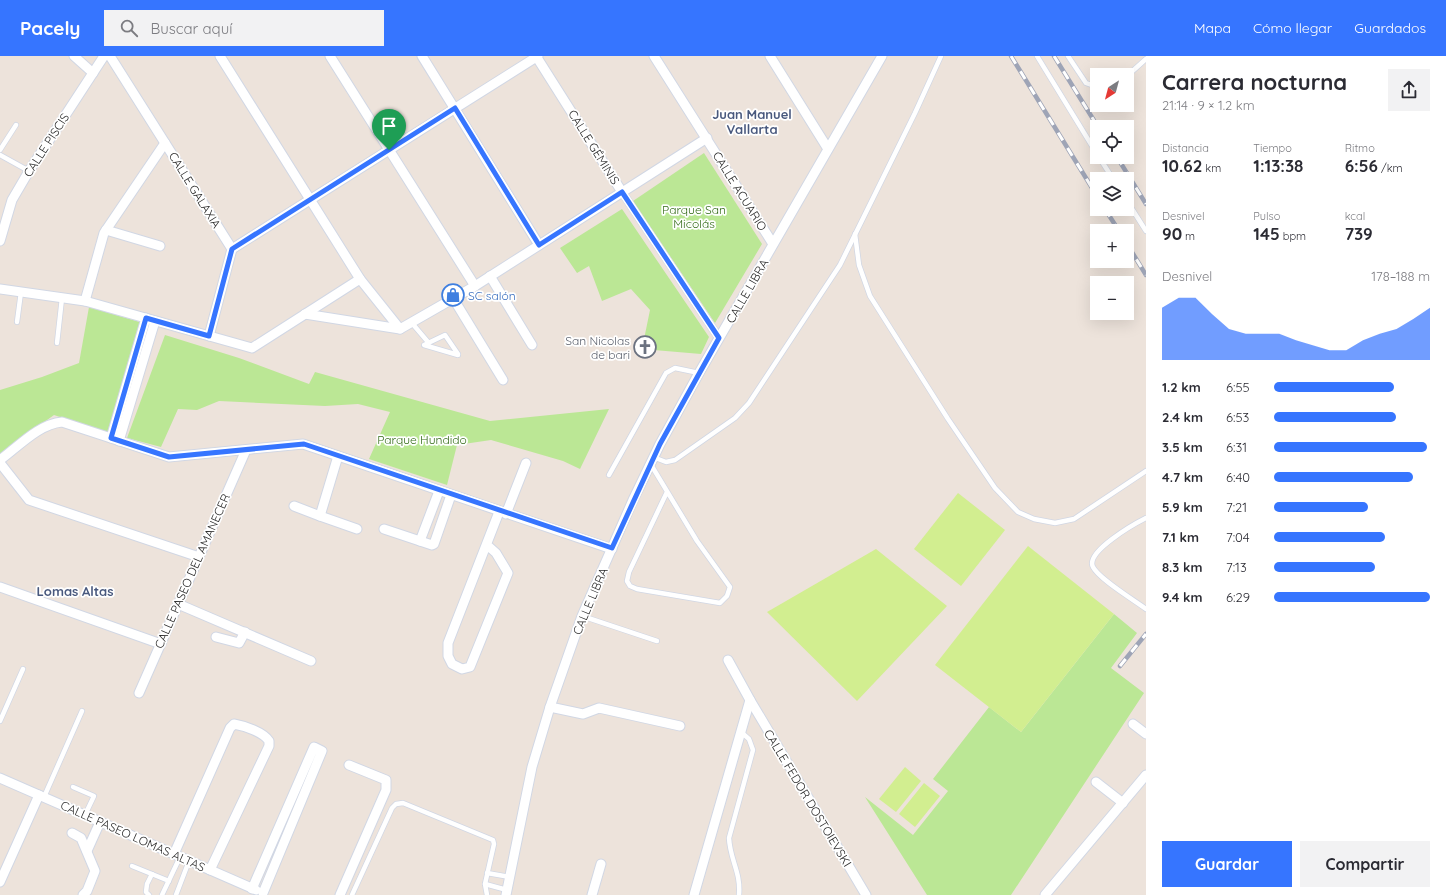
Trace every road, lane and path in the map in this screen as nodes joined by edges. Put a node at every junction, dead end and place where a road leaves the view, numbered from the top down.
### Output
1 (74, 56) edge
2 (104, 56) edge
3 (110, 56) edge
4 (220, 56) edge
5 (330, 56) edge
6 (422, 56) edge
7 (537, 56) edge
8 (654, 56) edge
9 (770, 56) edge
10 (882, 56) edge
11 (941, 56) edge
12 (1037, 56) edge
13 (1068, 56) edge
14 (1146, 59) edge
15 (1134, 70) edge
16 (93, 73) junction
17 (1090, 85) edge
18 (455, 108) junction
19 (16, 125) dead end
20 (707, 138) junction
21 (165, 143) junction
22 (1090, 143) edge
23 (828, 149) junction
24 (0, 150) edge
25 (389, 150) junction
26 (0, 154) edge
27 (29, 170) junction
28 (622, 192) junction
29 (310, 199) junction
30 (1134, 212) edge
31 (106, 230) junction
32 (1146, 231) edge
33 (855, 234) junction
34 (0, 241) edge
35 (773, 244) junction
36 (539, 245) junction
37 (160, 246) dead end
38 (232, 249) junction
39 (490, 276) junction
40 (360, 279) junction
41 (475, 286) junction
42 (0, 289) edge
43 (21, 292) junction
44 (62, 298) junction
45 (453, 298) junction
46 (85, 301) junction
47 (305, 314) junction
48 (146, 318) junction
49 (155, 320) junction
50 (17, 322) dead end
51 (411, 322) junction
52 (400, 328) junction
53 (209, 336) junction
54 (719, 338) junction
55 (428, 342) junction
56 (57, 343) dead end
57 (532, 345) dead end
58 (699, 373) junction
59 (503, 380) dead end
60 (115, 440) junction
61 (246, 450) junction
62 (338, 456) junction
63 (652, 460) junction
64 (0, 462) edge
65 (526, 462) dead end
66 (1146, 471) edge
67 (609, 475) dead end
68 (439, 491) junction
69 (667, 492) junction
70 (451, 495) junction
71 (294, 506) dead end
72 (502, 513) junction
73 (320, 516) junction
74 (1146, 518) edge
75 (356, 529) dead end
76 (384, 529) dead end
77 (420, 541) junction
78 (487, 545) junction
79 (612, 548) junction
80 (199, 557) junction
81 (0, 587) edge
82 (178, 604) junction
83 (1146, 609) edge
84 (582, 616) junction
85 (245, 632) junction
86 (216, 637) dead end
87 (658, 641) dead end
88 (161, 644) junction
89 (311, 660) dead end
90 (728, 660) dead end
91 (23, 669) dead end
92 (139, 693) dead end
93 (750, 700) junction
94 (550, 706) junction
95 (82, 711) dead end
96 (0, 721) edge
97 (1133, 724) dead end
98 (680, 726) dead end
99 (741, 732) junction
100 (1146, 734) edge
101 (349, 765) dead end
102 (1146, 775) edge
103 (0, 778) edge
104 (1096, 782) dead end
105 (74, 787) dead end
106 (41, 796) junction
107 (1123, 803) junction
108 (85, 815) junction
109 (100, 822) junction
110 (72, 833) dead end
111 (87, 851) junction
112 (177, 856) junction
113 (190, 861) junction
114 (601, 864) dead end
115 (132, 866) dead end
116 (210, 870) junction
117 (487, 873) junction
118 (152, 874) junction
119 (510, 877) junction
120 (169, 881) junction
121 (0, 882) edge
122 (485, 884) junction
123 (252, 888) junction
124 (507, 893) edge
125 (264, 894) edge
126 (83, 895) edge
127 (149, 895) edge
128 (162, 895) edge
129 (176, 895) edge
130 (340, 895) edge
131 (352, 895) edge
132 (486, 895) edge
133 (592, 895) edge
134 (694, 895) edge
135 (739, 895) edge
136 (866, 895) edge
137 (1046, 895) edge

1 - 16 street
2 - 16 street, CALLE PISCIS
3 - 21 street, CALLE GALAXIA
4 - 29 street
5 - 25 street
6 - 18 street
7 - 18 street
7 - 28 street, CALLE GÉMINIS
8 - 20 street, CALLE ACUARIO
9 - 23 street
10 - 23 street, CALLE LIBRA
11 - 33 lane
12 - 22 lane
13 - 17 lane
14 - 15 lane
16 - 27 street, CALLE PISCIS
18 - 25 street
18 - 36 street
19 - 24 lane
20 - 28 street
20 - 35 street, CALLE ACUARIO
21 - 31 street
21 - 38 street, CALLE GALAXIA
23 - 35 street, CALLE LIBRA
25 - 29 street
25 - 41 street
26 - 27 lane
27 - 34 street, CALLE PISCIS
28 - 36 street
28 - 54 street, CALLE GÉMINIS
29 - 38 street
29 - 40 street
30 - 32 lane
31 - 37 street
31 - 46 street
33 - 63 lane
33 - 66 lane
35 - 54 street, CALLE LIBRA
36 - 39 street
38 - 53 street
39 - 41 street
39 - 57 street
40 - 47 street
40 - 52 street
41 - 45 street
42 - 43 street
43 - 44 street
43 - 50 lane
44 - 46 street
44 - 56 lane
45 - 51 street
45 - 59 street
46 - 48 street
47 - 52 street
47 - 53 street
48 - 49 street
48 - 60 street
49 - 53 street
49 - 60 street
51 - 52 street
51 - 55 lane
54 - 58 street, CALLE LIBRA
55 - 55 lane
58 - 63 street, CALLE LIBRA
58 - 67 lane
60 - 61 street
60 - 64 street
61 - 62 street
61 - 80 street, CALLE PASEO DEL AMANECER
62 - 68 street
62 - 73 street
63 - 69 lane
63 - 79 street, CALLE LIBRA
64 - 80 street
65 - 72 street
68 - 70 street
68 - 77 street
69 - 69 lane
70 - 72 street
70 - 77 street
71 - 73 street
72 - 78 street
72 - 79 street
73 - 75 street
74 - 83 lane
76 - 77 street
78 - 78 street
79 - 84 street, CALLE LIBRA
80 - 82 street, CALLE PASEO DEL AMANECER
81 - 88 street
82 - 85 street
82 - 88 street, CALLE PASEO DEL AMANECER
84 - 87 lane
84 - 94 street, CALLE LIBRA
85 - 86 street
85 - 89 street
88 - 92 street, CALLE PASEO DEL AMANECER
90 - 93 street, CALLE FEDOR DOSTOIEVSKI
91 - 96 lane
93 - 99 street
93 - 136 street, CALLE FEDOR DOSTOIEVSKI
94 - 98 street
94 - 119 street, CALLE LIBRA
95 - 106 lane
97 - 100 street
99 - 134 street
99 - 135 lane
101 - 130 street
102 - 107 street
103 - 106 street, CALLE PASEO LOMAS ALTAS
104 - 107 street
105 - 108 lane
106 - 108 street, CALLE PASEO LOMAS ALTAS
106 - 121 street
107 - 137 street
108 - 109 street, CALLE PASEO LOMAS ALTAS
109 - 111 street
109 - 112 street, CALLE PASEO LOMAS ALTAS
110 - 111 street
111 - 126 street
112 - 113 street, CALLE PASEO LOMAS ALTAS
112 - 116 street
112 - 120 lane
113 - 116 street, CALLE PASEO LOMAS ALTAS
113 - 129 lane
114 - 133 street
115 - 118 lane
116 - 123 street, CALLE PASEO LOMAS ALTAS
117 - 119 lane
117 - 122 lane
117 - 131 lane
118 - 120 lane
118 - 127 lane
119 - 124 street, CALLE LIBRA
120 - 128 lane
122 - 124 lane
122 - 132 lane
123 - 125 street, CALLE PASEO LOMAS ALTAS
123 - 125 street

